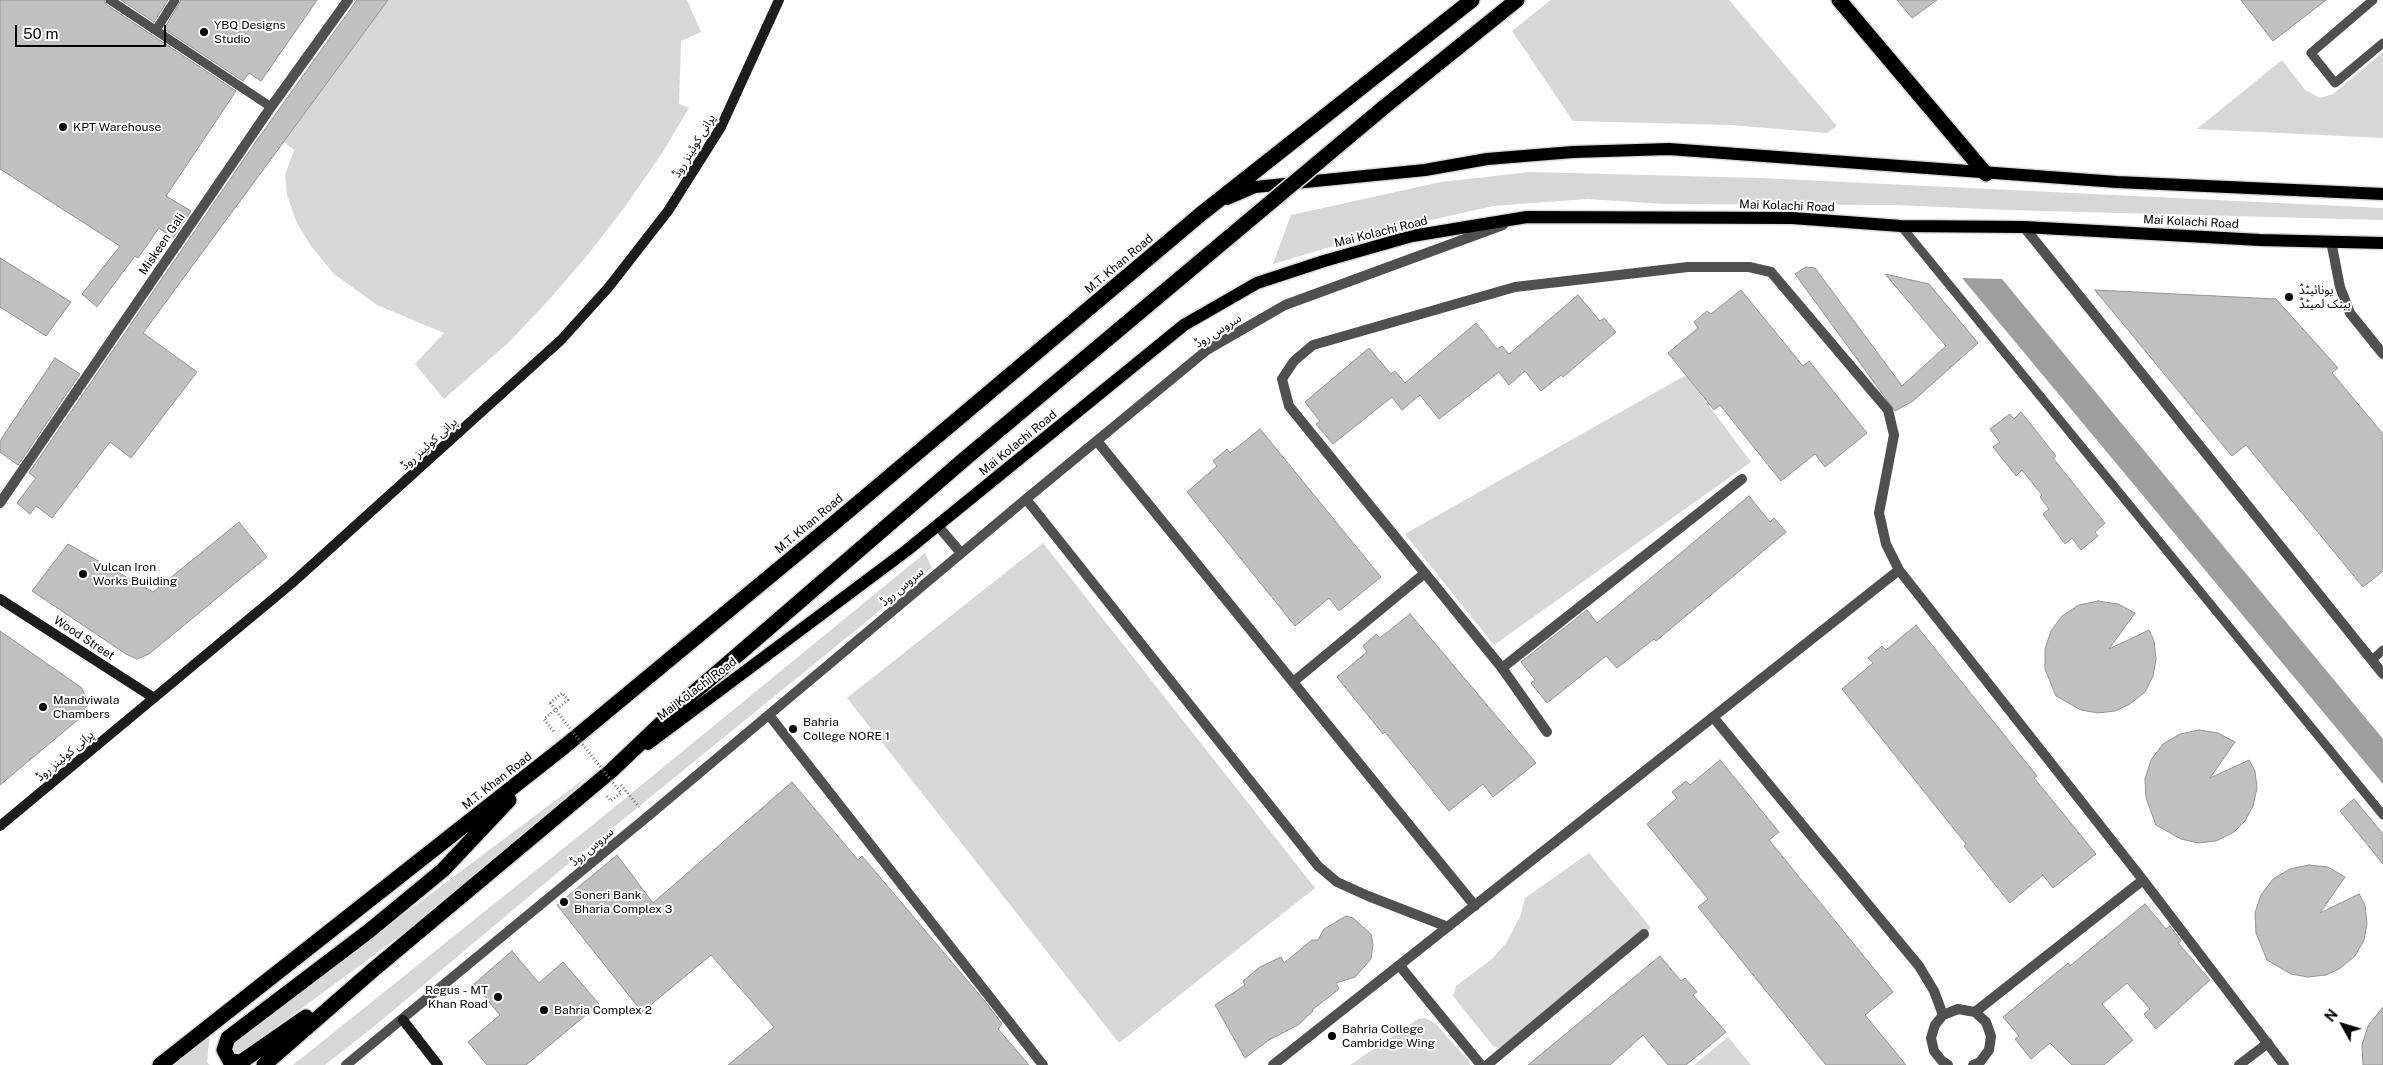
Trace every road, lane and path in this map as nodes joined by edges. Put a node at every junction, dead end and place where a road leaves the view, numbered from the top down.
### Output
1 (110, 0) edge
2 (175, 0) edge
3 (348, 0) edge
4 (779, 0) edge
5 (1472, 0) edge
6 (1517, 0) edge
7 (1840, 0) edge
8 (2373, 0) edge
9 (156, 30) junction
10 (2383, 43) edge
11 (271, 107) junction
12 (1986, 174) junction
13 (2383, 194) edge
14 (1201, 214) junction
15 (1527, 216) junction
16 (1901, 226) junction
17 (2024, 227) junction
18 (2331, 241) junction
19 (2383, 243) edge
20 (2383, 354) edge
21 (1097, 440) junction
22 (1742, 479) dead end
23 (1026, 499) junction
24 (0, 503) edge
25 (938, 526) junction
26 (961, 553) junction
27 (1899, 570) junction
28 (1425, 574) junction
29 (0, 599) edge
30 (2383, 650) edge
31 (2372, 660) junction
32 (1502, 668) junction
33 (2383, 674) edge
34 (1294, 682) junction
35 (154, 698) junction
36 (769, 715) junction
37 (1713, 717) junction
38 (544, 719) dead end
39 (1547, 732) dead end
40 (545, 762) junction
41 (612, 771) junction
42 (621, 784) dead end
43 (620, 793) dead end
44 (2383, 815) edge
45 (647, 817) junction
46 (0, 826) edge
47 (2144, 880) junction
48 (1474, 906) junction
49 (1448, 927) junction
50 (1644, 934) dead end
51 (1399, 965) junction
52 (373, 970) junction
53 (1975, 1012) junction
54 (1943, 1015) junction
55 (402, 1020) junction
56 (2268, 1043) junction
57 (160, 1065) edge
58 (264, 1065) edge
59 (346, 1065) edge
60 (438, 1065) edge
61 (1043, 1065) edge
62 (1273, 1065) edge
63 (1481, 1065) edge
64 (1487, 1065) edge
65 (1948, 1065) edge
66 (1973, 1065) edge
67 (2239, 1065) edge
68 (2284, 1065) edge

1 - 9 lane
2 - 9 lane
3 - 11 street, Miskeen Gali
4 - 35 street, پرانی کوئینز روڈ
5 - 14 highway, M.T. Khan Road
6 - 41 highway, bridge
7 - 12 highway
8 - 10 lane
9 - 11 lane
11 - 24 street, Miskeen Gali
12 - 13 main road
12 - 14 main road
14 - 40 highway, M.T. Khan Road
15 - 16 main road, Mai Kolachi Road
15 - 21 street, سروس روڈ
15 - 25 main road, Mai Kolachi Road
16 - 17 main road, Mai Kolachi Road
16 - 44 lane
17 - 18 main road, Mai Kolachi Road
17 - 31 street
18 - 19 main road, Mai Kolachi Road
18 - 20 street
21 - 23 street, سروس روڈ
21 - 34 street
22 - 32 street
23 - 26 street, سروس روڈ
23 - 49 street
25 - 26 street
25 - 41 main road, Mai Kolachi Road
26 - 36 street, سروس روڈ
27 - 28 street
27 - 37 street
27 - 47 street
28 - 32 street
28 - 34 street
29 - 35 street, Wood Street
30 - 31 lane
31 - 33 street
32 - 39 street
34 - 48 street
35 - 46 street, پرانی کوئینز روڈ
36 - 45 street, سروس روڈ
36 - 61 street
37 - 48 street
37 - 54 street
38 - 43 path, bridge
40 - 52 highway
40 - 57 highway, M.T. Khan Road
41 - 52 highway
42 - 45 path
45 - 55 street, سروس روڈ
47 - 53 street
47 - 56 street
48 - 49 street
49 - 51 street
50 - 64 street
51 - 62 street
51 - 63 street
52 - 58 highway
53 - 54 street
53 - 66 street
54 - 65 street
55 - 59 street, سروس روڈ
55 - 60 street
56 - 67 street
56 - 68 street

